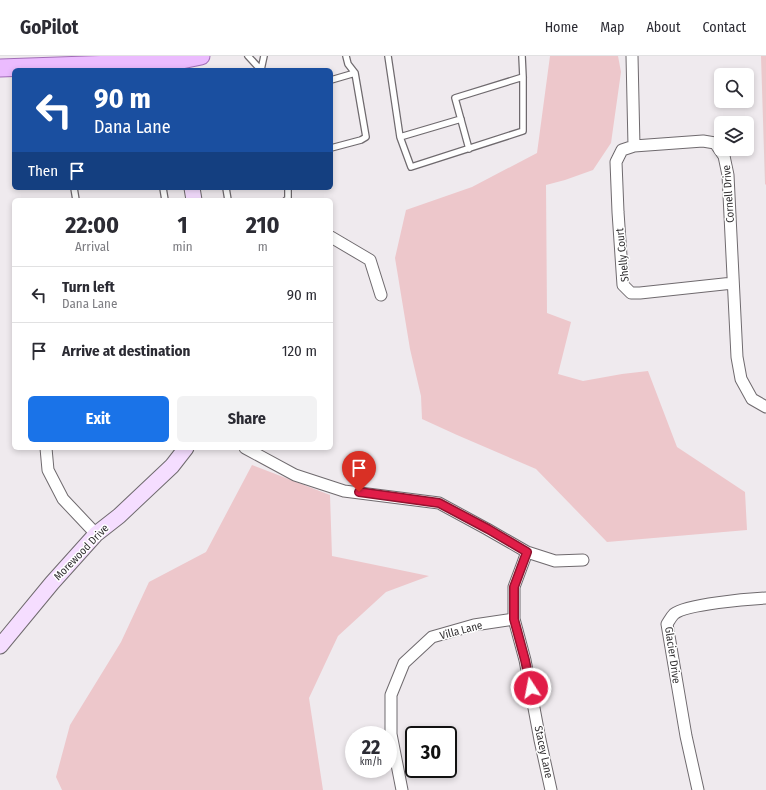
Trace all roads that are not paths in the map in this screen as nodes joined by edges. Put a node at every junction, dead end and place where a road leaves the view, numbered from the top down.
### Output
1 (201, 56) edge
2 (248, 56) edge
3 (264, 56) edge
4 (346, 56) edge
5 (388, 56) edge
6 (522, 56) edge
7 (632, 56) edge
8 (123, 60) edge
9 (64, 65) edge
10 (172, 66) edge
11 (0, 68) edge
12 (259, 68) edge
13 (261, 68) edge
14 (355, 73) junction
15 (523, 77) junction
16 (333, 79) edge
17 (461, 119) junction
18 (400, 137) junction
19 (634, 146) junction
20 (333, 147) edge
21 (469, 148) junction
22 (333, 238) edge
23 (733, 283) junction
24 (381, 296) dead end
25 (766, 407) edge
26 (46, 450) edge
27 (184, 450) edge
28 (249, 450) edge
29 (96, 534) junction
30 (527, 552) junction
31 (583, 560) dead end
32 (766, 598) edge
33 (514, 619) junction
34 (0, 646) edge
35 (402, 790) edge
36 (551, 790) edge
37 (698, 790) edge

1 - 10 main road
2 - 12 lane
3 - 13 lane
4 - 14 lane
5 - 18 lane
6 - 15 lane
7 - 19 street
8 - 9 main road
8 - 10 main road
9 - 11 main road
14 - 16 lane
14 - 20 lane
15 - 17 lane
15 - 21 lane
17 - 18 lane
17 - 21 lane
18 - 21 lane
19 - 23 street, Cornell Drive
19 - 23 street, Shelly Court
22 - 24 street
23 - 25 street, Cornell Drive
26 - 29 street
27 - 29 street, Morewood Drive
28 - 30 street
29 - 34 street, Morewood Drive
30 - 31 street
30 - 33 street, Stacey Lane
32 - 37 street, Glacier Drive
33 - 35 street, Villa Lane
33 - 36 street, Stacey Lane

